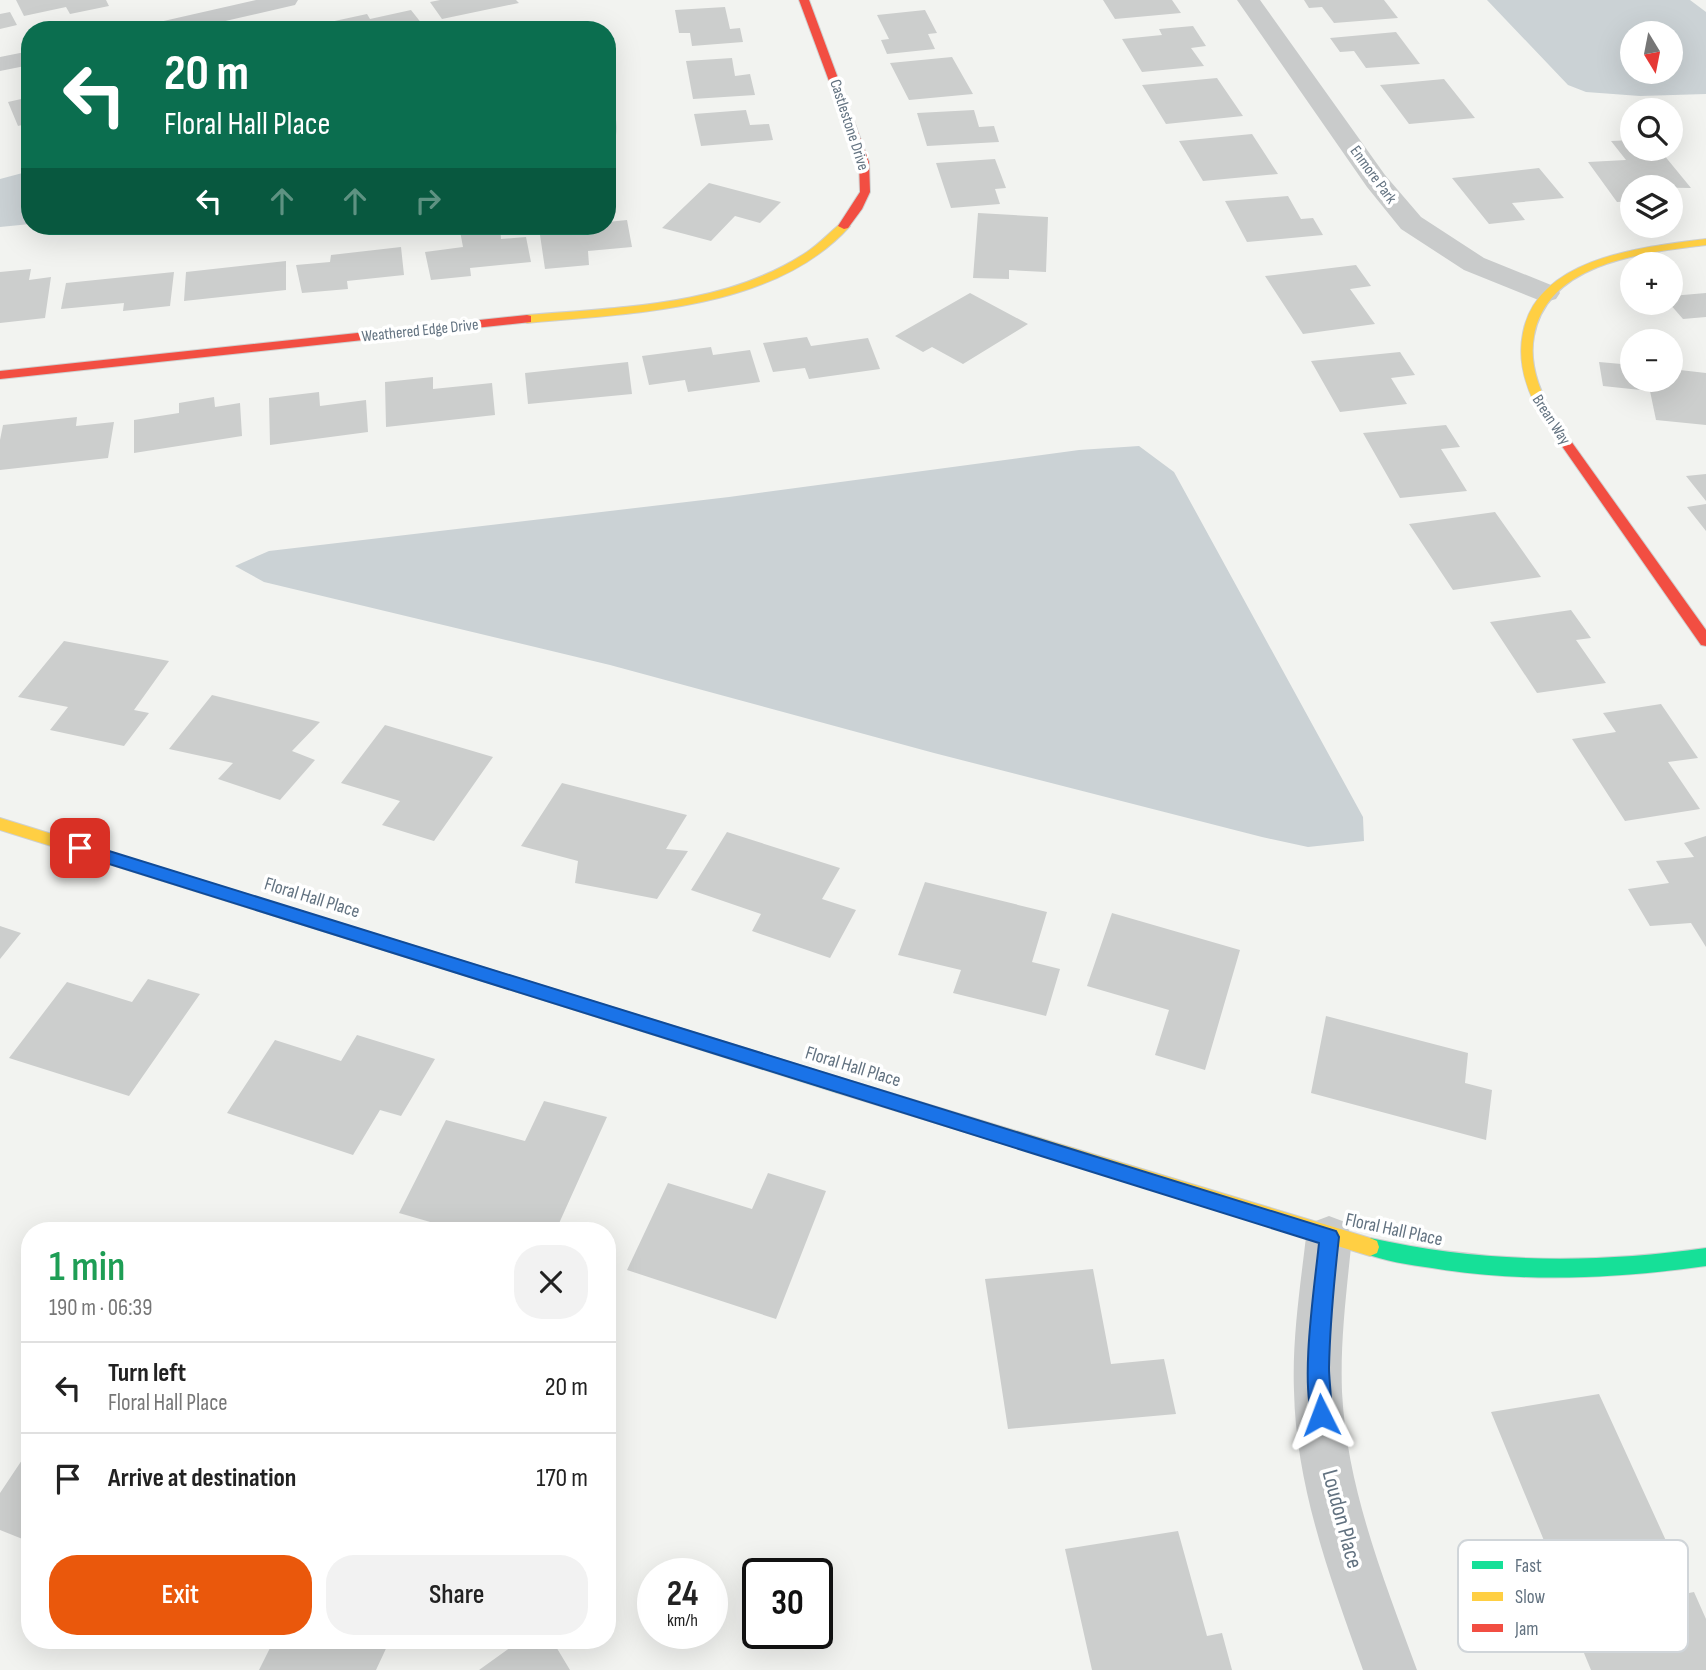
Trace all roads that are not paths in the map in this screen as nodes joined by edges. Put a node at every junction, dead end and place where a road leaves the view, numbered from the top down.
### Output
1 (287, 0) edge
2 (804, 0) edge
3 (1248, 0) edge
4 (194, 21) edge
5 (21, 60) edge
6 (0, 64) edge
7 (1706, 242) edge
8 (827, 243) joint
9 (1546, 293) junction
10 (0, 375) edge
11 (1706, 640) edge
12 (0, 824) edge
13 (1329, 1237) junction
14 (1706, 1257) edge
15 (1390, 1670) edge

1 - 4 street
2 - 8 street, Castlestone Drive
3 - 9 street, Enmore Park
5 - 6 street
7 - 9 street
8 - 10 street, Weathered Edge Drive
9 - 11 street, Brean Way
12 - 13 street, Floral Hall Place
13 - 14 street, Floral Hall Place
13 - 15 street, Loudon Place

